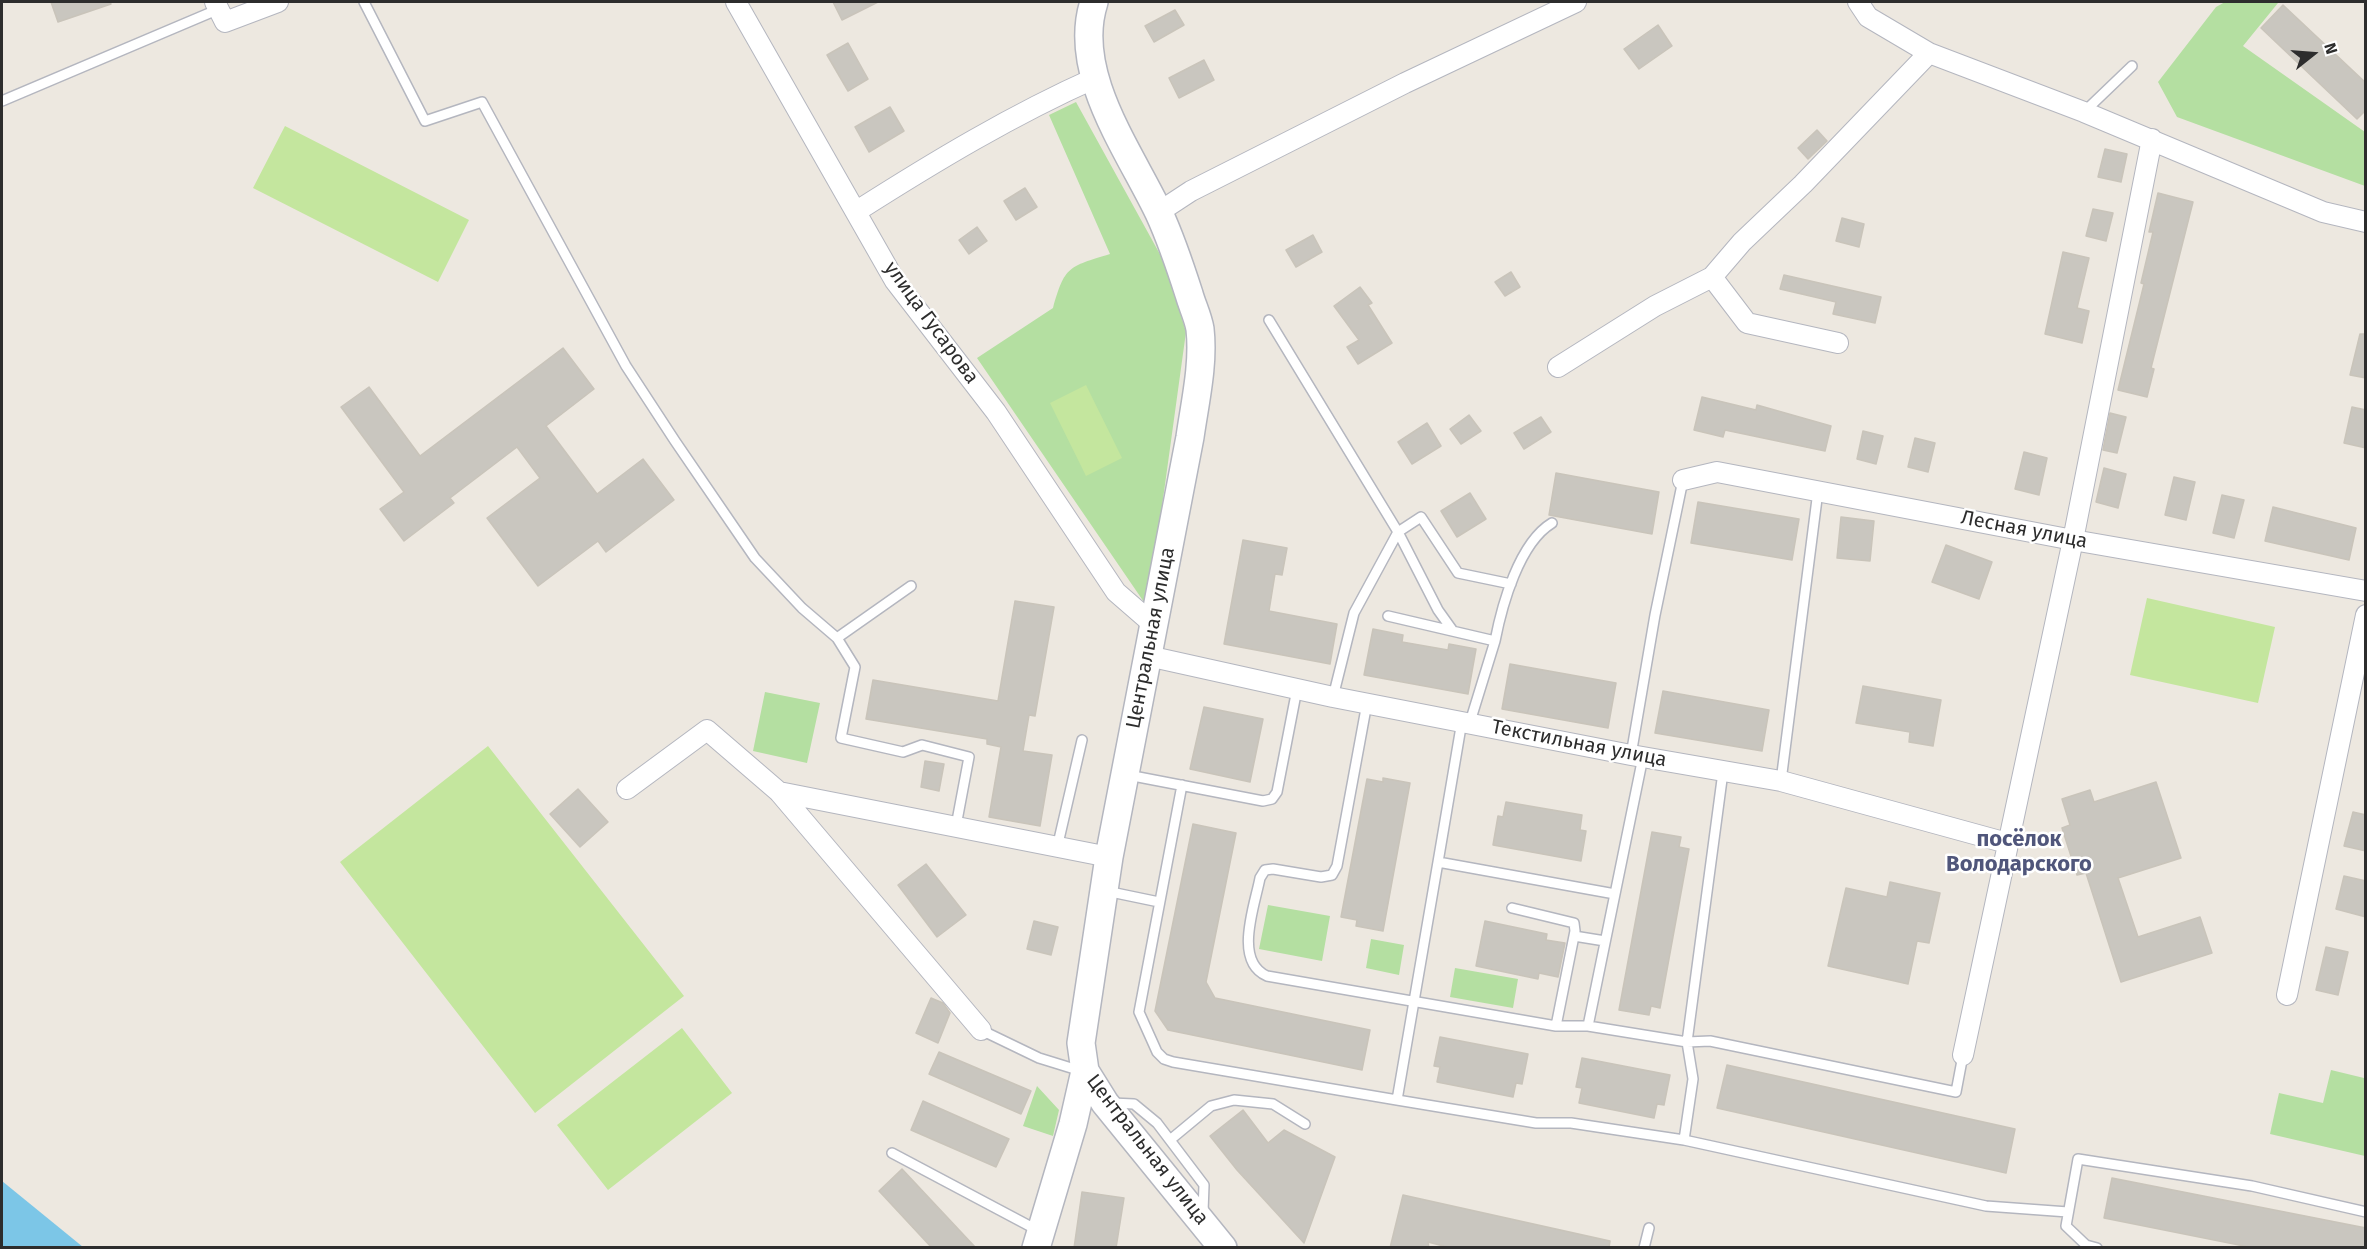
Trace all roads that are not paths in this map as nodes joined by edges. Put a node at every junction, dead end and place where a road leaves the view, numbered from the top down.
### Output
1 (278, 2) edge
2 (364, 2) edge
3 (736, 2) edge
4 (1094, 2) edge
5 (1576, 2) edge
6 (1858, 2) edge
7 (217, 5) edge
8 (1929, 53) junction
9 (2132, 66) dead end
10 (1095, 78) junction
11 (2, 101) edge
12 (2084, 112) junction
13 (2152, 139) junction
14 (857, 210) junction
15 (1159, 212) junction
16 (2366, 222) edge
17 (1712, 277) junction
18 (1269, 320) dead end
19 (1839, 343) dead end
20 (1558, 367) dead end
21 (1683, 480) joint
22 (1818, 491) junction
23 (1552, 523) dead end
24 (1398, 532) junction
25 (2073, 540) junction
26 (1511, 584) junction
27 (912, 586) dead end
28 (2366, 591) edge
29 (2366, 615) edge
30 (1388, 616) dead end
31 (1154, 625) junction
32 (1453, 631) junction
33 (837, 638) junction
34 (1495, 641) junction
35 (1148, 656) junction
36 (1297, 689) junction
37 (1334, 697) junction
38 (1367, 703) junction
39 (1466, 722) junction
40 (1082, 740) dead end
41 (1637, 756) junction
42 (1723, 772) junction
43 (1125, 774) junction
44 (1782, 782) junction
45 (1182, 785) junction
46 (627, 789) dead end
47 (779, 792) junction
48 (956, 826) junction
49 (2007, 843) junction
50 (1057, 848) junction
51 (1109, 857) junction
52 (1438, 862) junction
53 (1104, 891) junction
54 (1615, 894) junction
55 (1160, 902) junction
56 (1512, 908) dead end
57 (1574, 936) junction
58 (1605, 941) junction
59 (2287, 995) dead end
60 (1414, 1001) junction
61 (1556, 1026) junction
62 (1588, 1026) junction
63 (981, 1030) joint
64 (1687, 1042) junction
65 (1963, 1055) joint
66 (1085, 1071) junction
67 (1397, 1100) junction
68 (1105, 1103) junction
69 (1305, 1124) dead end
70 (1170, 1140) junction
71 (1684, 1140) junction
72 (892, 1153) dead end
73 (2068, 1212) junction
74 (2366, 1212) edge
75 (1202, 1221) junction
76 (1649, 1228) dead end
77 (1038, 1240) edge
78 (1222, 1248) edge
79 (1644, 1248) edge
80 (2097, 1248) edge

1 - 7 street
2 - 33 lane
3 - 14 street, улица Гусарова
4 - 10 main road, Центральная улица
5 - 15 street
6 - 8 street
7 - 11 lane
8 - 12 street
8 - 17 street
9 - 12 lane
10 - 14 street
10 - 15 main road, Центральная улица
12 - 13 street
13 - 16 street
13 - 25 street
14 - 31 street, улица Гусарова
15 - 31 main road, Центральная улица
17 - 19 street
17 - 20 street
18 - 24 lane
21 - 22 street, Лесная улица
21 - 41 lane
22 - 25 street, Лесная улица
22 - 44 lane
23 - 26 lane
24 - 26 lane
24 - 32 lane
24 - 37 lane
25 - 28 street, Лесная улица
25 - 49 street
26 - 34 lane
27 - 33 lane
29 - 59 street
30 - 32 lane
31 - 35 main road, Центральная улица
32 - 34 lane
33 - 48 lane
34 - 39 lane
35 - 36 street, Текстильная улица
35 - 43 main road, Центральная улица
36 - 37 street, Текстильная улица
36 - 45 lane
37 - 38 street, Текстильная улица
38 - 39 street, Текстильная улица
38 - 60 lane
39 - 41 street, Текстильная улица
39 - 52 lane
40 - 50 lane
41 - 42 street, Текстильная улица
41 - 54 lane
42 - 44 street, Текстильная улица
42 - 64 lane
43 - 45 lane
43 - 51 main road, Центральная улица
44 - 49 street, Текстильная улица
45 - 55 lane
46 - 47 street
47 - 48 street
47 - 63 street
48 - 50 street
49 - 65 street
50 - 51 street
51 - 53 main road, Центральная улица
52 - 54 lane
52 - 60 lane
53 - 55 lane
53 - 66 main road, Центральная улица
54 - 58 lane
55 - 67 lane
56 - 57 lane
57 - 58 lane
57 - 61 lane
58 - 62 lane
60 - 61 lane
60 - 67 lane
61 - 62 lane
62 - 64 lane
63 - 66 lane
64 - 65 lane
64 - 71 lane
66 - 68 main road, Центральная улица
66 - 77 main road
67 - 71 lane
68 - 70 lane
68 - 75 main road, Центральная улица
69 - 70 lane
70 - 75 lane
71 - 73 lane
72 - 77 lane
73 - 74 lane
73 - 80 lane
75 - 78 main road, Центральная улица
76 - 79 lane

